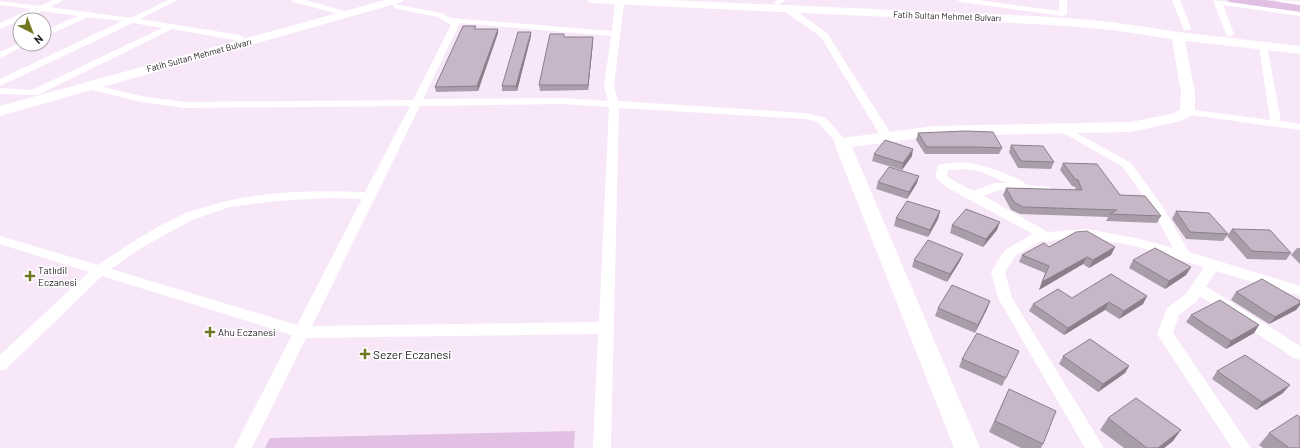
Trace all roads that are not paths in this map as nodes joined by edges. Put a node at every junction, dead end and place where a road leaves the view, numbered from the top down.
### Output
1 (60, 0) edge
2 (174, 0) edge
3 (296, 0) edge
4 (376, 0) edge
5 (593, 0) edge
6 (715, 0) edge
7 (723, 0) edge
8 (961, 0) edge
9 (1028, 0) edge
10 (1063, 0) edge
11 (1176, 0) edge
12 (1280, 0) edge
13 (973, 1) edge
14 (1217, 1) edge
15 (618, 2) junction
16 (0, 3) edge
17 (398, 3) edge
18 (1300, 3) edge
19 (783, 4) edge
20 (41, 8) junction
21 (1030, 9) junction
22 (339, 12) junction
23 (1063, 14) junction
24 (1300, 14) edge
25 (86, 15) junction
26 (130, 20) junction
27 (452, 20) junction
28 (0, 26) edge
29 (172, 26) junction
30 (52, 30) edge
31 (1182, 32) junction
32 (616, 34) junction
33 (1230, 34) junction
34 (240, 38) junction
35 (1300, 44) edge
36 (1263, 46) junction
37 (12, 50) edge
38 (1300, 50) edge
39 (0, 55) edge
40 (0, 83) edge
41 (87, 86) junction
42 (0, 91) edge
43 (34, 93) junction
44 (0, 103) edge
45 (416, 103) junction
46 (614, 104) junction
47 (0, 111) edge
48 (1187, 112) junction
49 (1276, 123) junction
50 (1300, 127) edge
51 (1064, 129) junction
52 (887, 137) junction
53 (842, 143) junction
54 (1024, 188) junction
55 (1055, 190) edge
56 (370, 196) junction
57 (974, 196) junction
58 (1049, 238) junction
59 (0, 240) edge
60 (1184, 254) junction
61 (1214, 265) junction
62 (99, 270) junction
63 (1198, 288) junction
64 (1300, 291) edge
65 (606, 328) junction
66 (301, 332) junction
67 (1300, 354) edge
68 (0, 365) edge
69 (243, 448) edge
70 (602, 448) edge
71 (967, 448) edge
72 (1095, 448) edge
73 (1242, 448) edge

1 - 20 street
2 - 26 street
3 - 22 street
4 - 22 street, Fatih Sultan Mehmet Bulvarı
5 - 15 street, Fatih Sultan Mehmet Bulvarı
6 - 7 street, Fatih Sultan Mehmet Bulvarı
7 - 19 street, Fatih Sultan Mehmet Bulvarı
8 - 13 street
9 - 21 street
10 - 23 street
11 - 31 street
12 - 18 street
13 - 21 street
14 - 24 street
14 - 33 street
15 - 19 street, Fatih Sultan Mehmet Bulvarı
15 - 32 street
16 - 20 street
17 - 27 street
17 - 41 street, Fatih Sultan Mehmet Bulvarı
19 - 23 street, Fatih Sultan Mehmet Bulvarı
19 - 31 street, Fatih Sultan Mehmet Bulvarı
19 - 52 street
20 - 25 street
20 - 28 street
21 - 23 street
22 - 34 street, Fatih Sultan Mehmet Bulvarı
23 - 31 street, Fatih Sultan Mehmet Bulvarı
25 - 26 street
25 - 30 street
26 - 29 street
26 - 40 street
27 - 32 street
27 - 45 street
29 - 34 street
29 - 43 street
31 - 33 street
31 - 36 street, Fatih Sultan Mehmet Bulvarı
31 - 48 street
32 - 46 street
33 - 35 street
34 - 43 street, Fatih Sultan Mehmet Bulvarı
36 - 38 street, Fatih Sultan Mehmet Bulvarı
36 - 49 street
37 - 39 street
41 - 45 street
41 - 47 street, Fatih Sultan Mehmet Bulvarı
42 - 43 street
43 - 44 street, Fatih Sultan Mehmet Bulvarı
45 - 46 street
45 - 56 street
46 - 53 street
46 - 65 street
48 - 49 street
48 - 51 street
49 - 50 street
51 - 52 street
51 - 60 street
52 - 53 street
53 - 71 street
54 - 55 street
54 - 57 street
54 - 57 street
56 - 62 street
56 - 66 street
57 - 58 street
58 - 60 street
58 - 72 street
59 - 62 street
60 - 61 street
61 - 63 street
61 - 64 street
62 - 66 street
62 - 68 street
63 - 67 street
63 - 73 street
65 - 66 street
65 - 70 street
66 - 69 street

